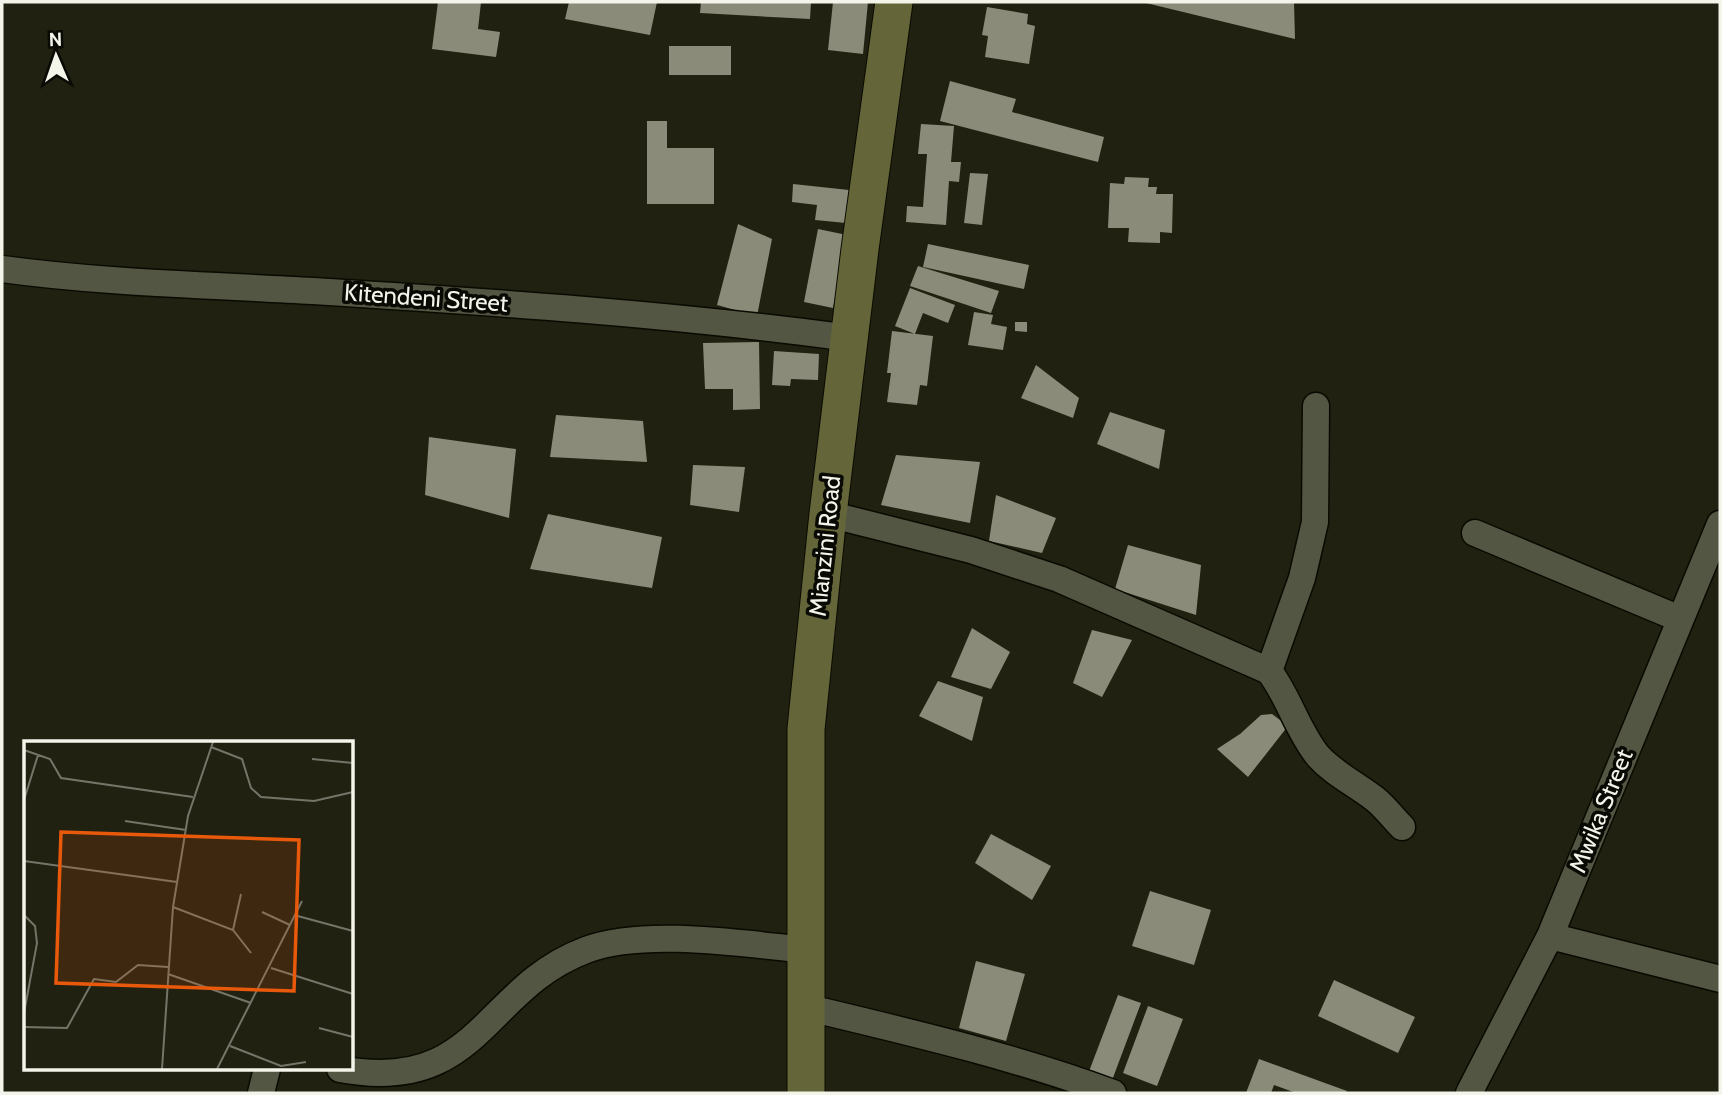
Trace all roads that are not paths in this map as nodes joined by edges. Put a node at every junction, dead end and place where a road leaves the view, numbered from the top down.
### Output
1 (894, 2) edge
2 (2, 269) edge
3 (850, 338) junction
4 (1316, 406) dead end
5 (828, 514) junction
6 (1475, 533) dead end
7 (1717, 540) edge
8 (1680, 620) junction
9 (1269, 671) junction
10 (1402, 827) dead end
11 (1550, 936) junction
12 (807, 950) junction
13 (1720, 979) edge
14 (805, 1007) junction
15 (267, 1070) edge
16 (343, 1070) edge
17 (261, 1093) edge
18 (806, 1093) edge
19 (1113, 1093) edge
20 (1469, 1093) edge

1 - 3 street, Mianzini Road
2 - 3 street, Kitendeni Street
3 - 5 street, Mianzini Road
4 - 9 street
5 - 9 street
5 - 12 street, Mianzini Road
6 - 8 street
7 - 8 street, Mwika Street
8 - 11 street, Mwika Street
9 - 10 street
11 - 13 street
11 - 20 street, Mwika Street
12 - 14 street, Mianzini Road
12 - 16 street
14 - 18 street, Mianzini Road
14 - 19 street
15 - 17 street

